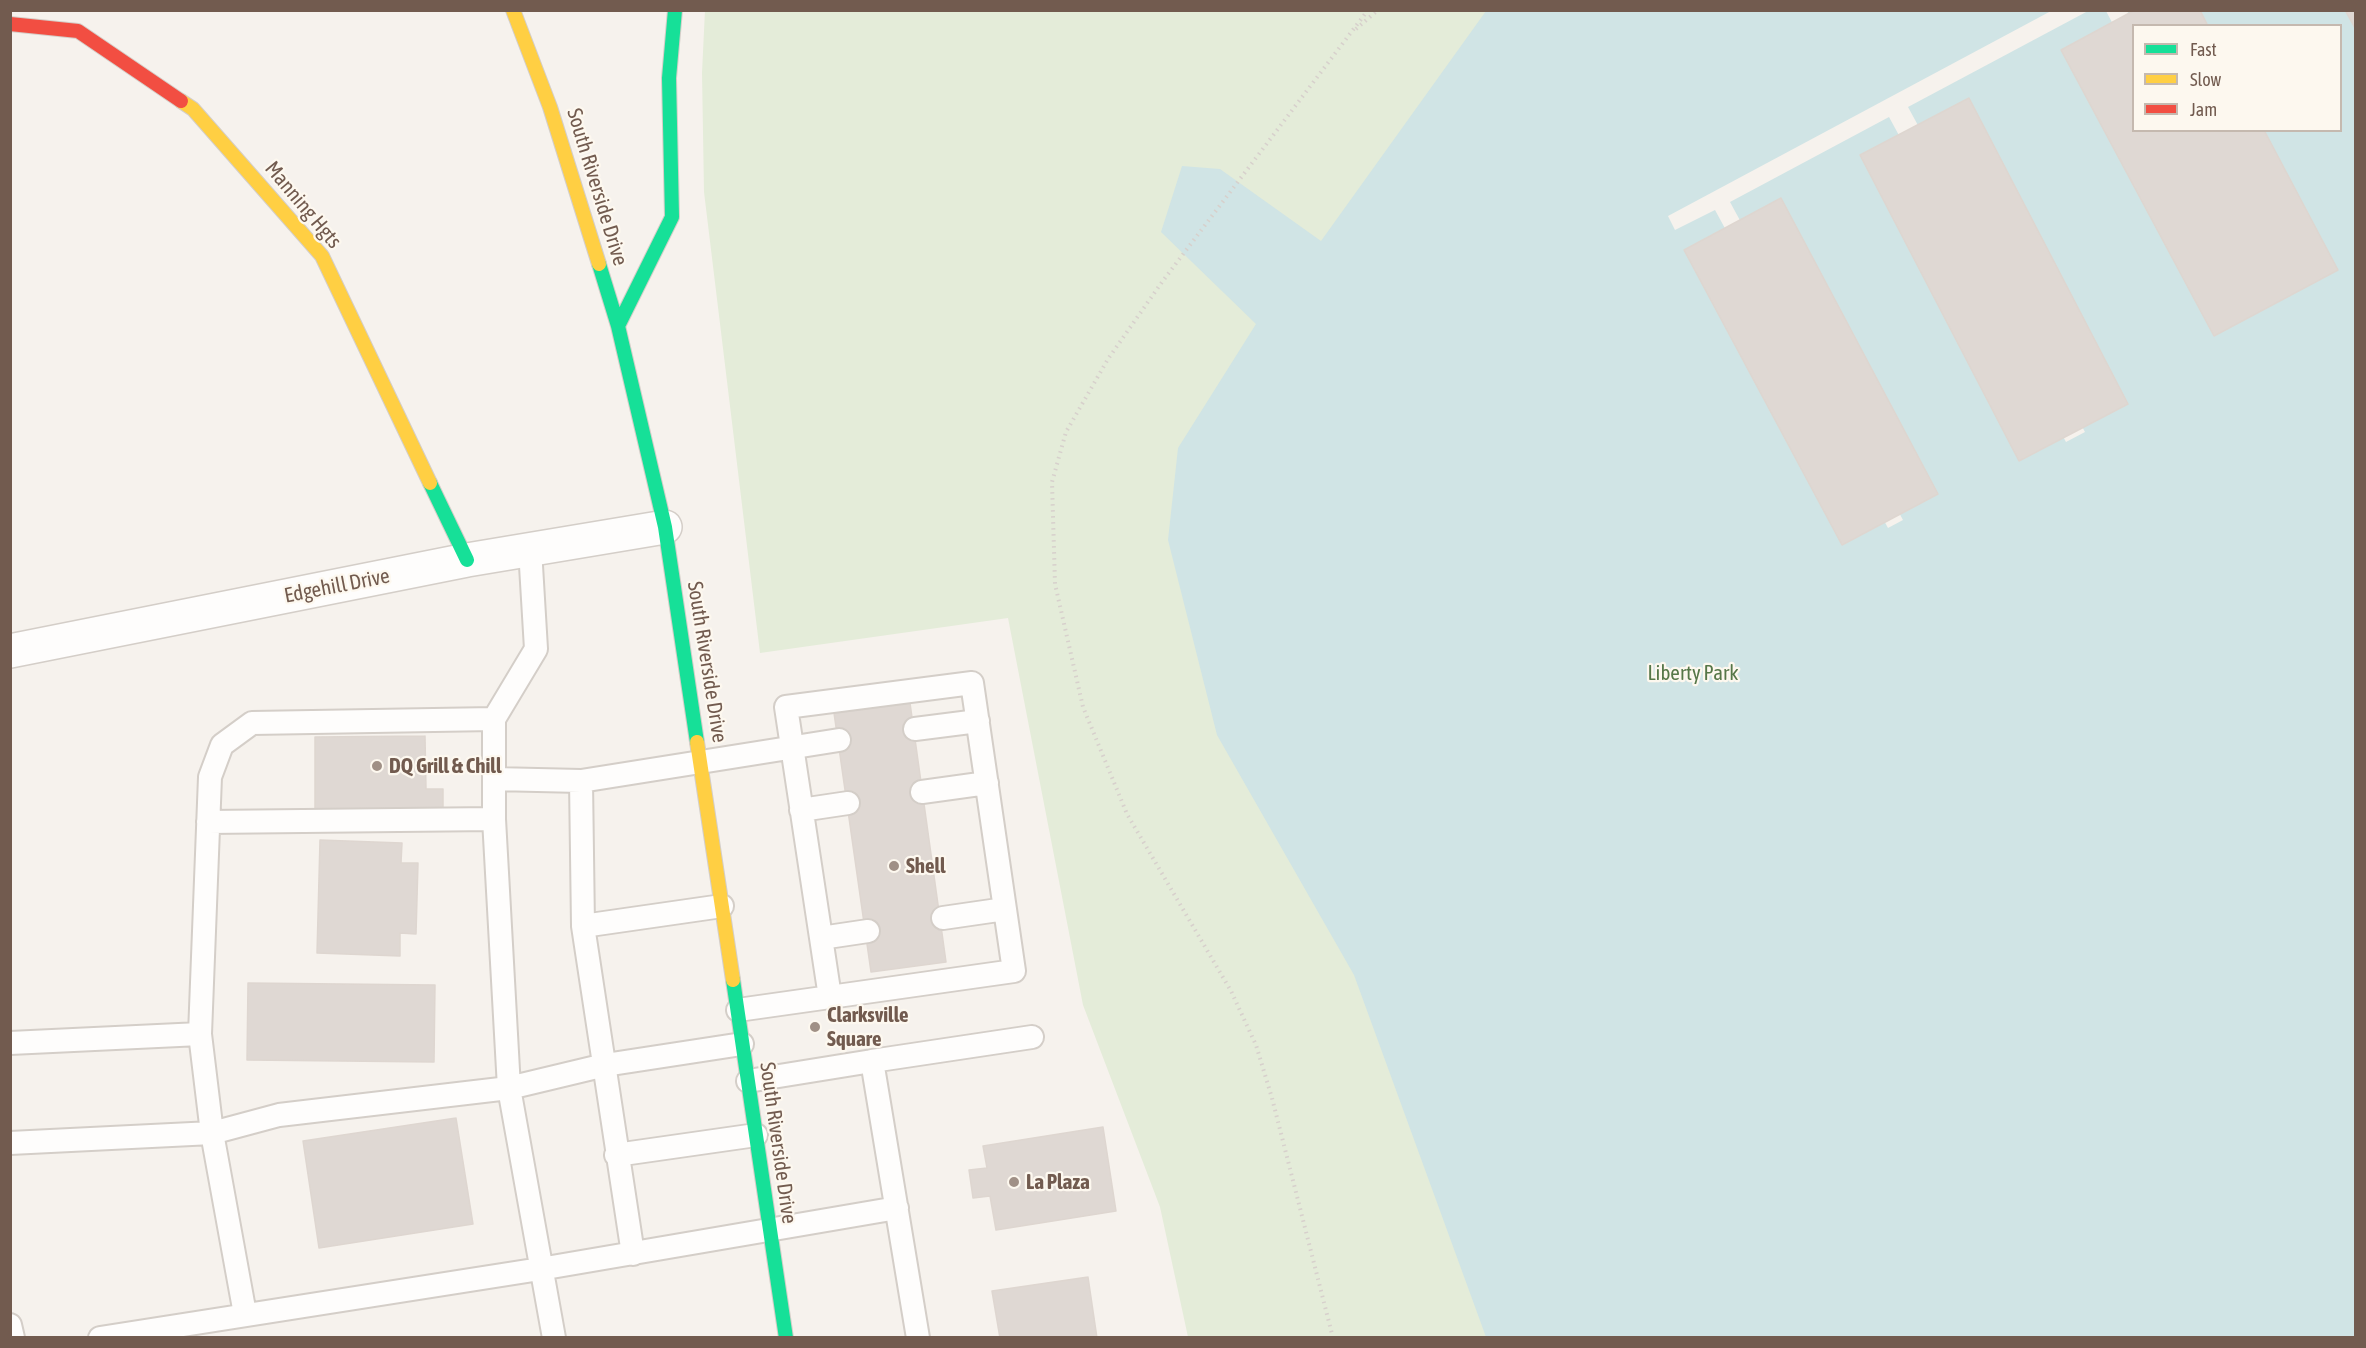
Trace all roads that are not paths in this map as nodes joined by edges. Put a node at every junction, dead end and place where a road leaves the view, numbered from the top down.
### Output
1 (513, 10) edge
2 (675, 10) edge
3 (10, 24) edge
4 (618, 326) junction
5 (665, 527) junction
6 (530, 549) junction
7 (467, 560) junction
8 (10, 651) edge
9 (494, 719) junction
10 (978, 721) junction
11 (915, 729) dead end
12 (839, 740) dead end
13 (791, 747) junction
14 (702, 763) junction
15 (494, 779) junction
16 (581, 781) junction
17 (987, 783) junction
18 (922, 792) dead end
19 (848, 803) dead end
20 (801, 810) junction
21 (494, 819) junction
22 (207, 822) junction
23 (722, 906) junction
24 (1005, 909) junction
25 (943, 918) dead end
26 (583, 926) junction
27 (868, 930) dead end
28 (821, 938) junction
29 (830, 997) junction
30 (738, 1010) junction
31 (200, 1034) junction
32 (1032, 1037) dead end
33 (10, 1043) edge
34 (742, 1044) junction
35 (872, 1060) junction
36 (605, 1065) junction
37 (748, 1081) junction
38 (509, 1088) junction
39 (212, 1133) junction
40 (756, 1135) junction
41 (10, 1143) edge
42 (616, 1155) junction
43 (897, 1208) junction
44 (770, 1231) junction
45 (633, 1254) junction
46 (540, 1269) junction
47 (244, 1314) junction
48 (10, 1325) edge
49 (13, 1338) edge
50 (100, 1338) edge
51 (554, 1338) edge
52 (786, 1338) edge
53 (918, 1338) edge

1 - 4 main road, South Riverside Drive
2 - 4 main road
3 - 7 main road, Manning Hgts
4 - 5 main road, South Riverside Drive
5 - 6 street, Edgehill Drive
5 - 14 main road, South Riverside Drive
6 - 7 street, Edgehill Drive
6 - 9 lane
7 - 8 street, Edgehill Drive
9 - 15 lane
9 - 22 lane
10 - 11 lane
10 - 13 lane
10 - 17 lane
12 - 13 lane
13 - 14 lane
13 - 20 lane
14 - 16 lane
14 - 23 main road, South Riverside Drive
15 - 16 lane
15 - 21 lane
16 - 26 lane
17 - 18 lane
17 - 24 lane
19 - 20 lane
20 - 28 lane
21 - 22 lane
21 - 38 lane
22 - 31 lane
23 - 26 lane
23 - 30 main road, South Riverside Drive
24 - 25 lane
24 - 29 lane
26 - 36 lane
27 - 28 lane
28 - 29 lane
29 - 30 lane
30 - 34 main road, South Riverside Drive
31 - 33 lane
31 - 39 lane
32 - 35 lane
34 - 36 lane
34 - 37 main road, South Riverside Drive
35 - 37 lane
35 - 43 lane
36 - 38 lane
36 - 42 lane
37 - 40 main road, South Riverside Drive
38 - 39 lane
38 - 46 lane
39 - 41 lane
39 - 47 lane
40 - 42 lane
40 - 44 main road, South Riverside Drive
42 - 45 lane
43 - 44 lane
43 - 53 lane
44 - 45 lane
44 - 52 main road, South Riverside Drive
45 - 46 lane
46 - 47 lane
46 - 51 lane
47 - 50 lane
48 - 49 lane

